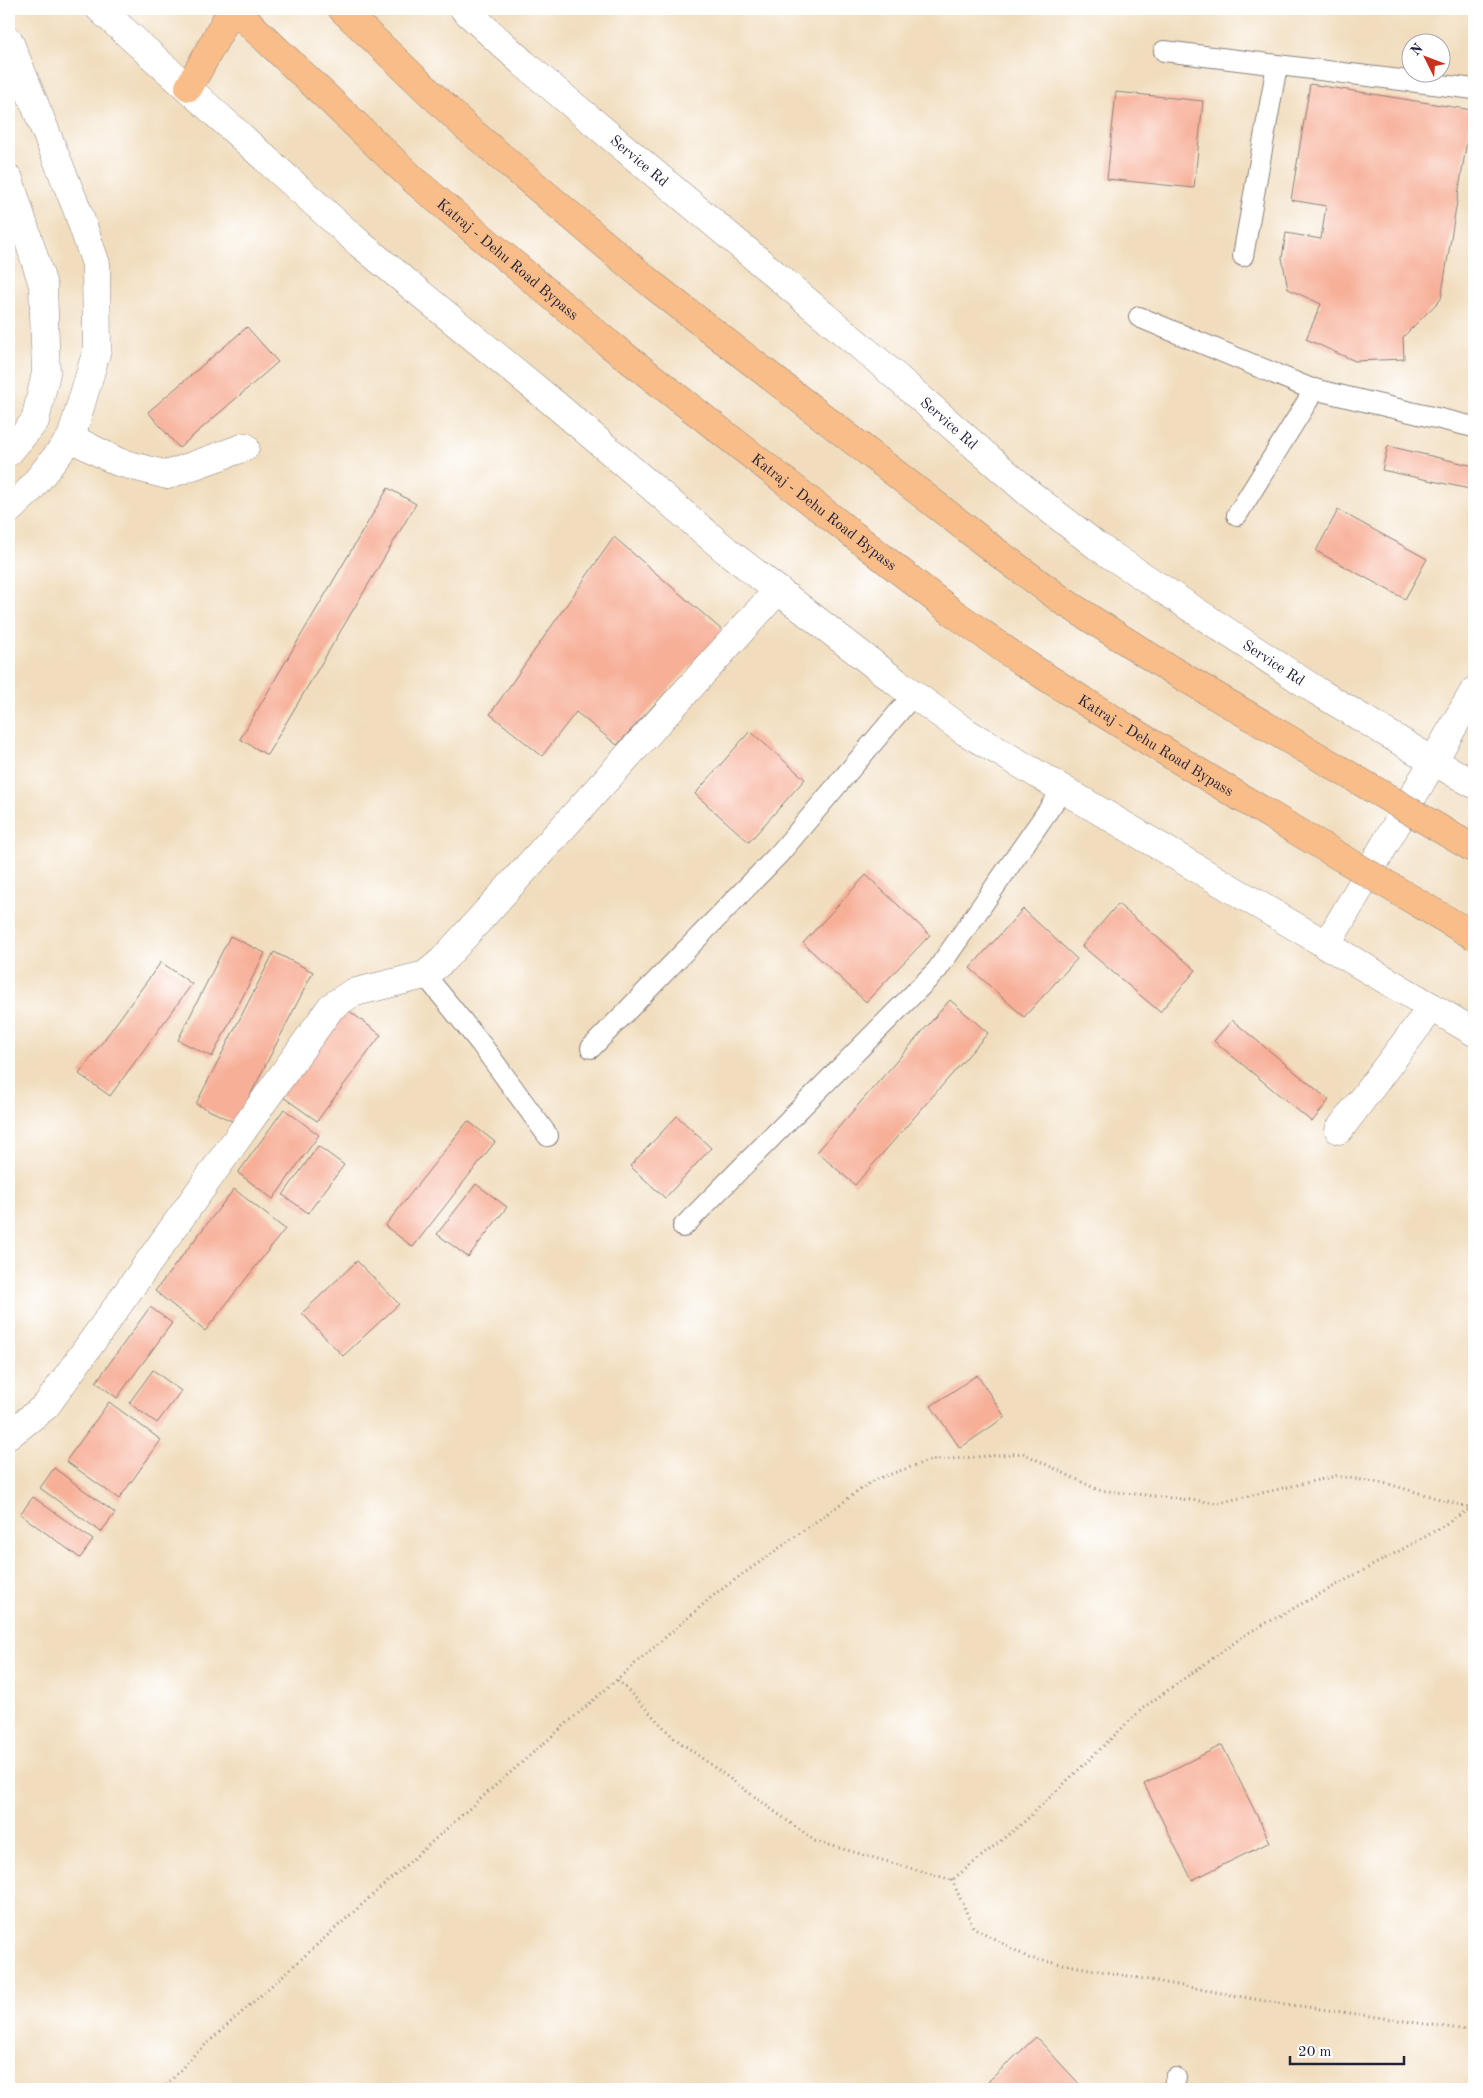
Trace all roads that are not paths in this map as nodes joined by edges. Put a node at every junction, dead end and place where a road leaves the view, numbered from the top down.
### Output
1 (100, 9) edge
2 (233, 9) edge
3 (342, 9) edge
4 (464, 9) edge
5 (9, 41) edge
6 (1164, 51) dead end
7 (1277, 65) junction
8 (189, 87) junction
9 (1474, 88) edge
10 (9, 179) edge
11 (1243, 256) dead end
12 (1139, 317) dead end
13 (1315, 389) junction
14 (1474, 426) edge
15 (71, 438) junction
16 (245, 447) dead end
17 (9, 452) edge
18 (9, 510) edge
19 (1237, 515) dead end
20 (778, 590) junction
21 (1474, 691) edge
22 (914, 694) junction
23 (1433, 761) junction
24 (1474, 784) edge
25 (1063, 789) junction
26 (1474, 849) edge
27 (1474, 936) edge
28 (1326, 946) junction
29 (425, 975) junction
30 (1432, 1007) junction
31 (1474, 1032) edge
32 (591, 1048) dead end
33 (1339, 1130) dead end
34 (548, 1136) dead end
35 (683, 1227) dead end
36 (9, 1435) edge

1 - 8 street
2 - 8 highway
2 - 27 highway, Katraj - Dehu Road Bypass, bridge
3 - 26 highway, bridge
4 - 23 street, Service Rd
5 - 15 street
6 - 7 lane
7 - 9 lane
7 - 11 lane
8 - 20 street
10 - 17 street
12 - 13 lane
13 - 14 lane
13 - 19 lane
15 - 16 street
15 - 18 street
20 - 22 street
20 - 29 street
21 - 23 street
22 - 25 street
22 - 32 lane
23 - 24 street, Service Rd
23 - 28 street
25 - 28 street
25 - 35 lane
28 - 30 street
29 - 34 lane
29 - 36 street
30 - 31 street
30 - 33 street

